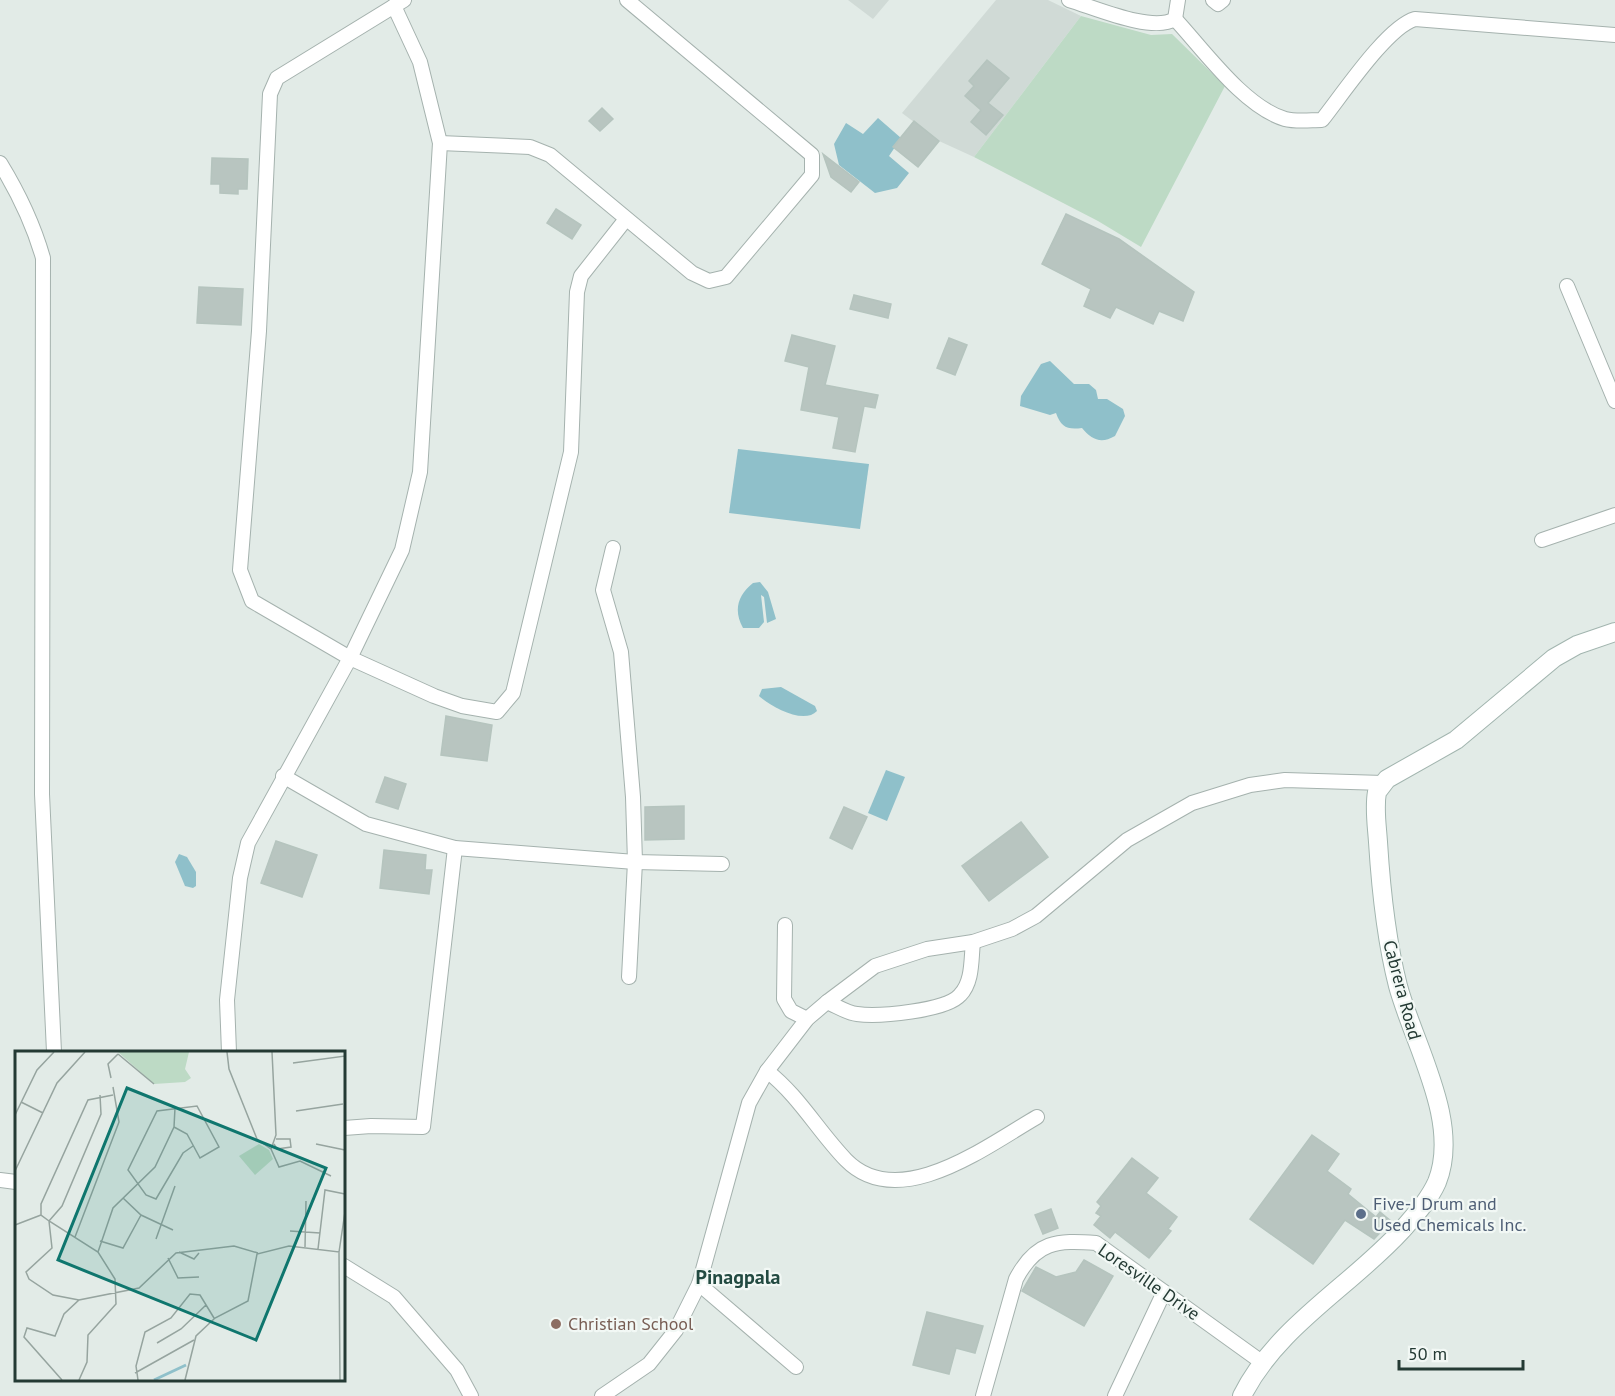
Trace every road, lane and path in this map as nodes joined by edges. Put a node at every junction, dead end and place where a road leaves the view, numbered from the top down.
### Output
1 (627, 0) edge
2 (1070, 0) edge
3 (1178, 0) edge
4 (1213, 0) edge
5 (1223, 0) edge
6 (399, 3) edge
7 (1175, 19) junction
8 (1615, 35) edge
9 (440, 143) junction
10 (0, 163) edge
11 (626, 219) junction
12 (1567, 286) dead end
13 (1615, 401) edge
14 (1615, 515) edge
15 (1542, 540) dead end
16 (613, 548) dead end
17 (1615, 632) edge
18 (350, 658) junction
19 (283, 776) junction
20 (1383, 783) junction
21 (455, 848) junction
22 (635, 862) junction
23 (722, 864) dead end
24 (785, 925) dead end
25 (973, 942) junction
26 (629, 976) dead end
27 (827, 1002) junction
28 (807, 1019) junction
29 (54, 1051) edge
30 (229, 1051) edge
31 (767, 1071) junction
32 (1037, 1117) dead end
33 (345, 1128) edge
34 (0, 1180) edge
35 (15, 1182) edge
36 (345, 1267) edge
37 (699, 1284) junction
38 (1164, 1292) junction
39 (1263, 1363) junction
40 (796, 1367) dead end
41 (471, 1396) edge
42 (602, 1396) edge
43 (983, 1396) edge
44 (1115, 1396) edge
45 (1242, 1396) edge

1 - 11 street
2 - 7 street
3 - 7 street
4 - 5 street
6 - 9 street
6 - 18 street
7 - 8 street
9 - 11 street
9 - 18 street
10 - 29 street
11 - 18 street
12 - 13 street
14 - 15 street
16 - 22 street
17 - 20 main road
18 - 19 street
19 - 21 street
19 - 30 street
20 - 25 street
20 - 39 main road, Cabrera Road
21 - 22 street
21 - 33 street
22 - 23 street
22 - 26 street
24 - 28 street
25 - 27 street
25 - 27 street
27 - 28 street
28 - 31 street
31 - 32 street
31 - 37 street
34 - 35 street
36 - 41 street
37 - 40 street
37 - 42 street
38 - 39 street, Loresville Drive
38 - 43 street, Loresville Drive
38 - 44 street
39 - 45 main road, Cabrera Road

